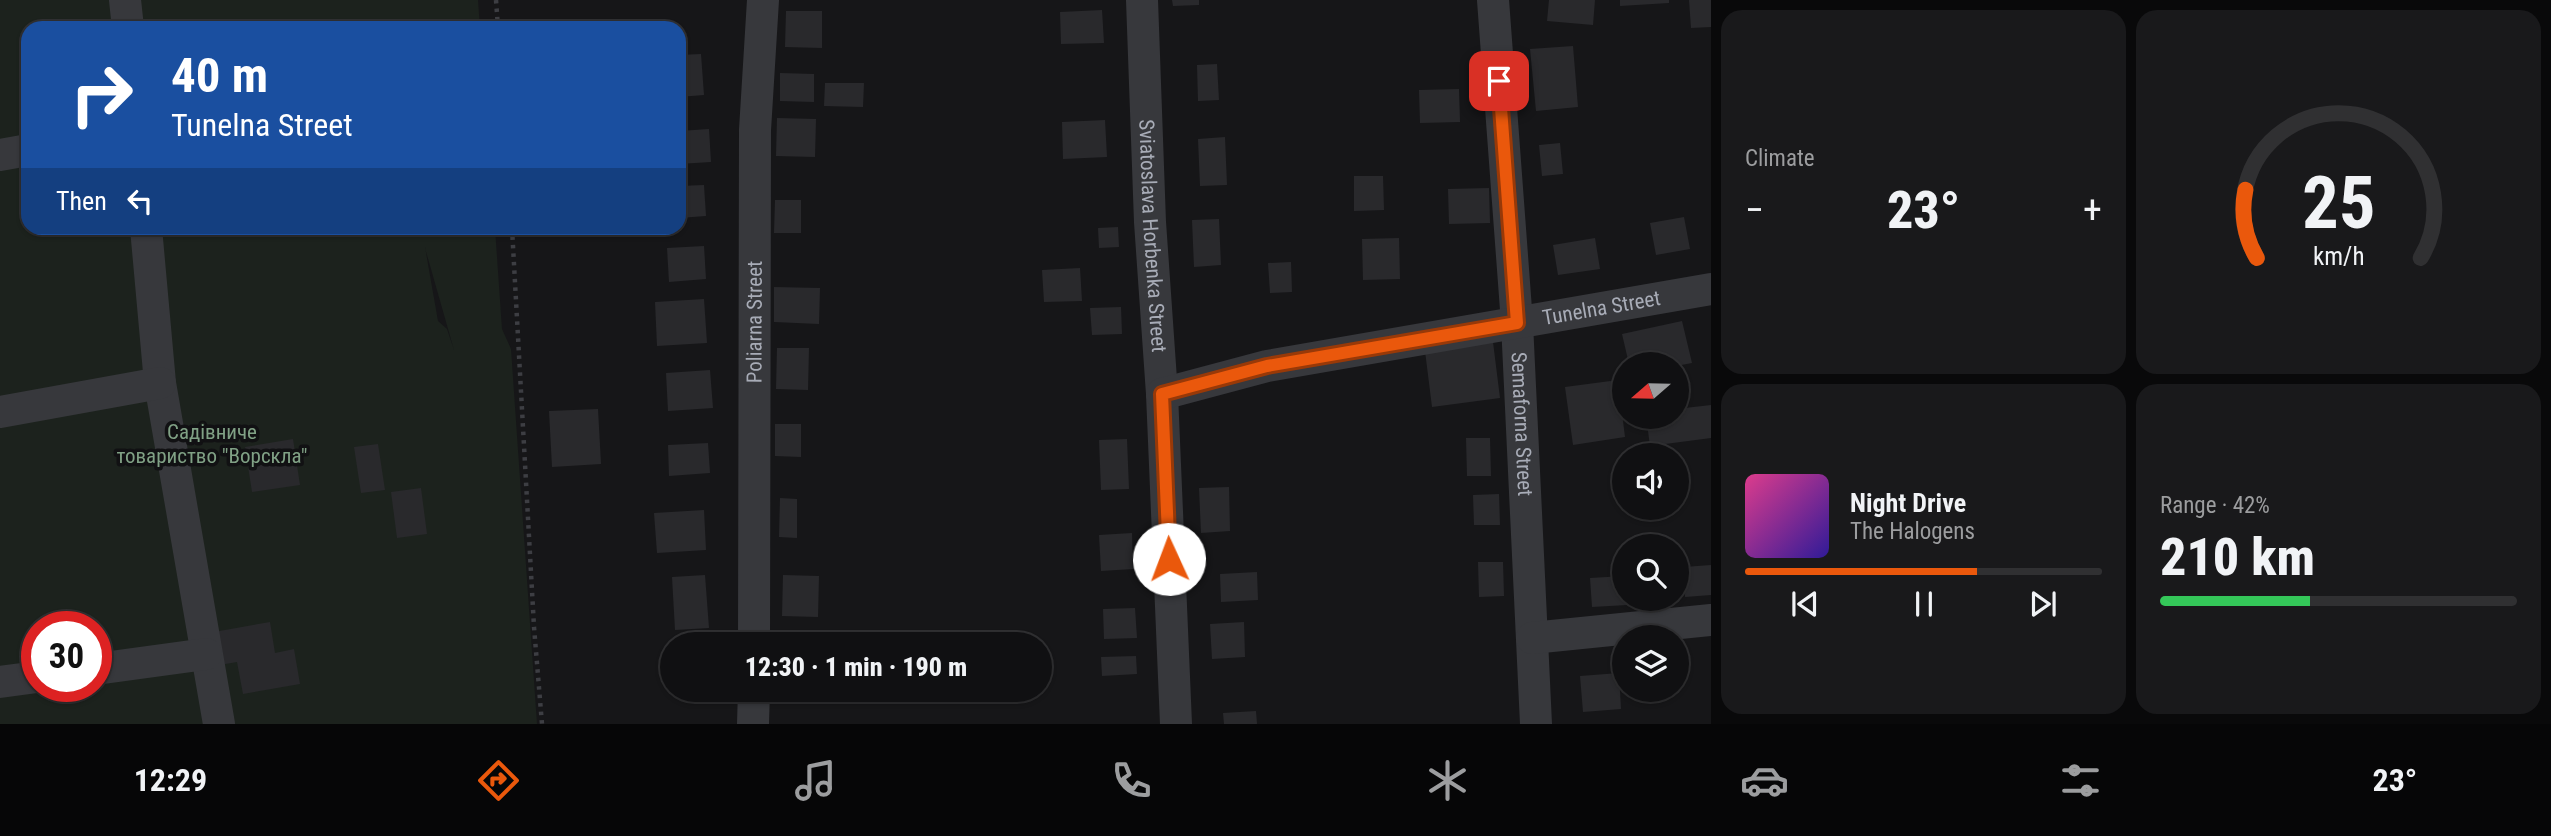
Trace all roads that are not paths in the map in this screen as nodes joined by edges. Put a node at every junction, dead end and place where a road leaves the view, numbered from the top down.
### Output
1 (125, 0) edge
2 (763, 0) edge
3 (1142, 0) edge
4 (1493, 0) edge
5 (127, 21) edge
6 (21, 151) edge
7 (0, 155) edge
8 (147, 235) edge
9 (1711, 289) edge
10 (1517, 323) junction
11 (160, 383) junction
12 (1162, 394) junction
13 (0, 412) edge
14 (1711, 620) edge
15 (754, 632) edge
16 (1532, 638) junction
17 (206, 654) junction
18 (112, 667) edge
19 (21, 679) edge
20 (0, 682) edge
21 (754, 702) edge
22 (219, 724) edge
23 (753, 724) edge
24 (1176, 724) edge
25 (1536, 724) edge

1 - 5 street
2 - 15 street, Poliarna Street
3 - 12 street, Sviatoslava Horbenka Street
4 - 10 street, Semaforna Street
6 - 7 street
8 - 11 street
9 - 10 street, Tunelna Street
10 - 12 street, Tunelna Street
10 - 16 street, Semaforna Street
11 - 13 street
11 - 17 street
12 - 24 street, Sviatoslava Horbenka Street
14 - 16 street
16 - 25 street, Semaforna Street
17 - 18 street
17 - 22 street
19 - 20 street
21 - 23 street

